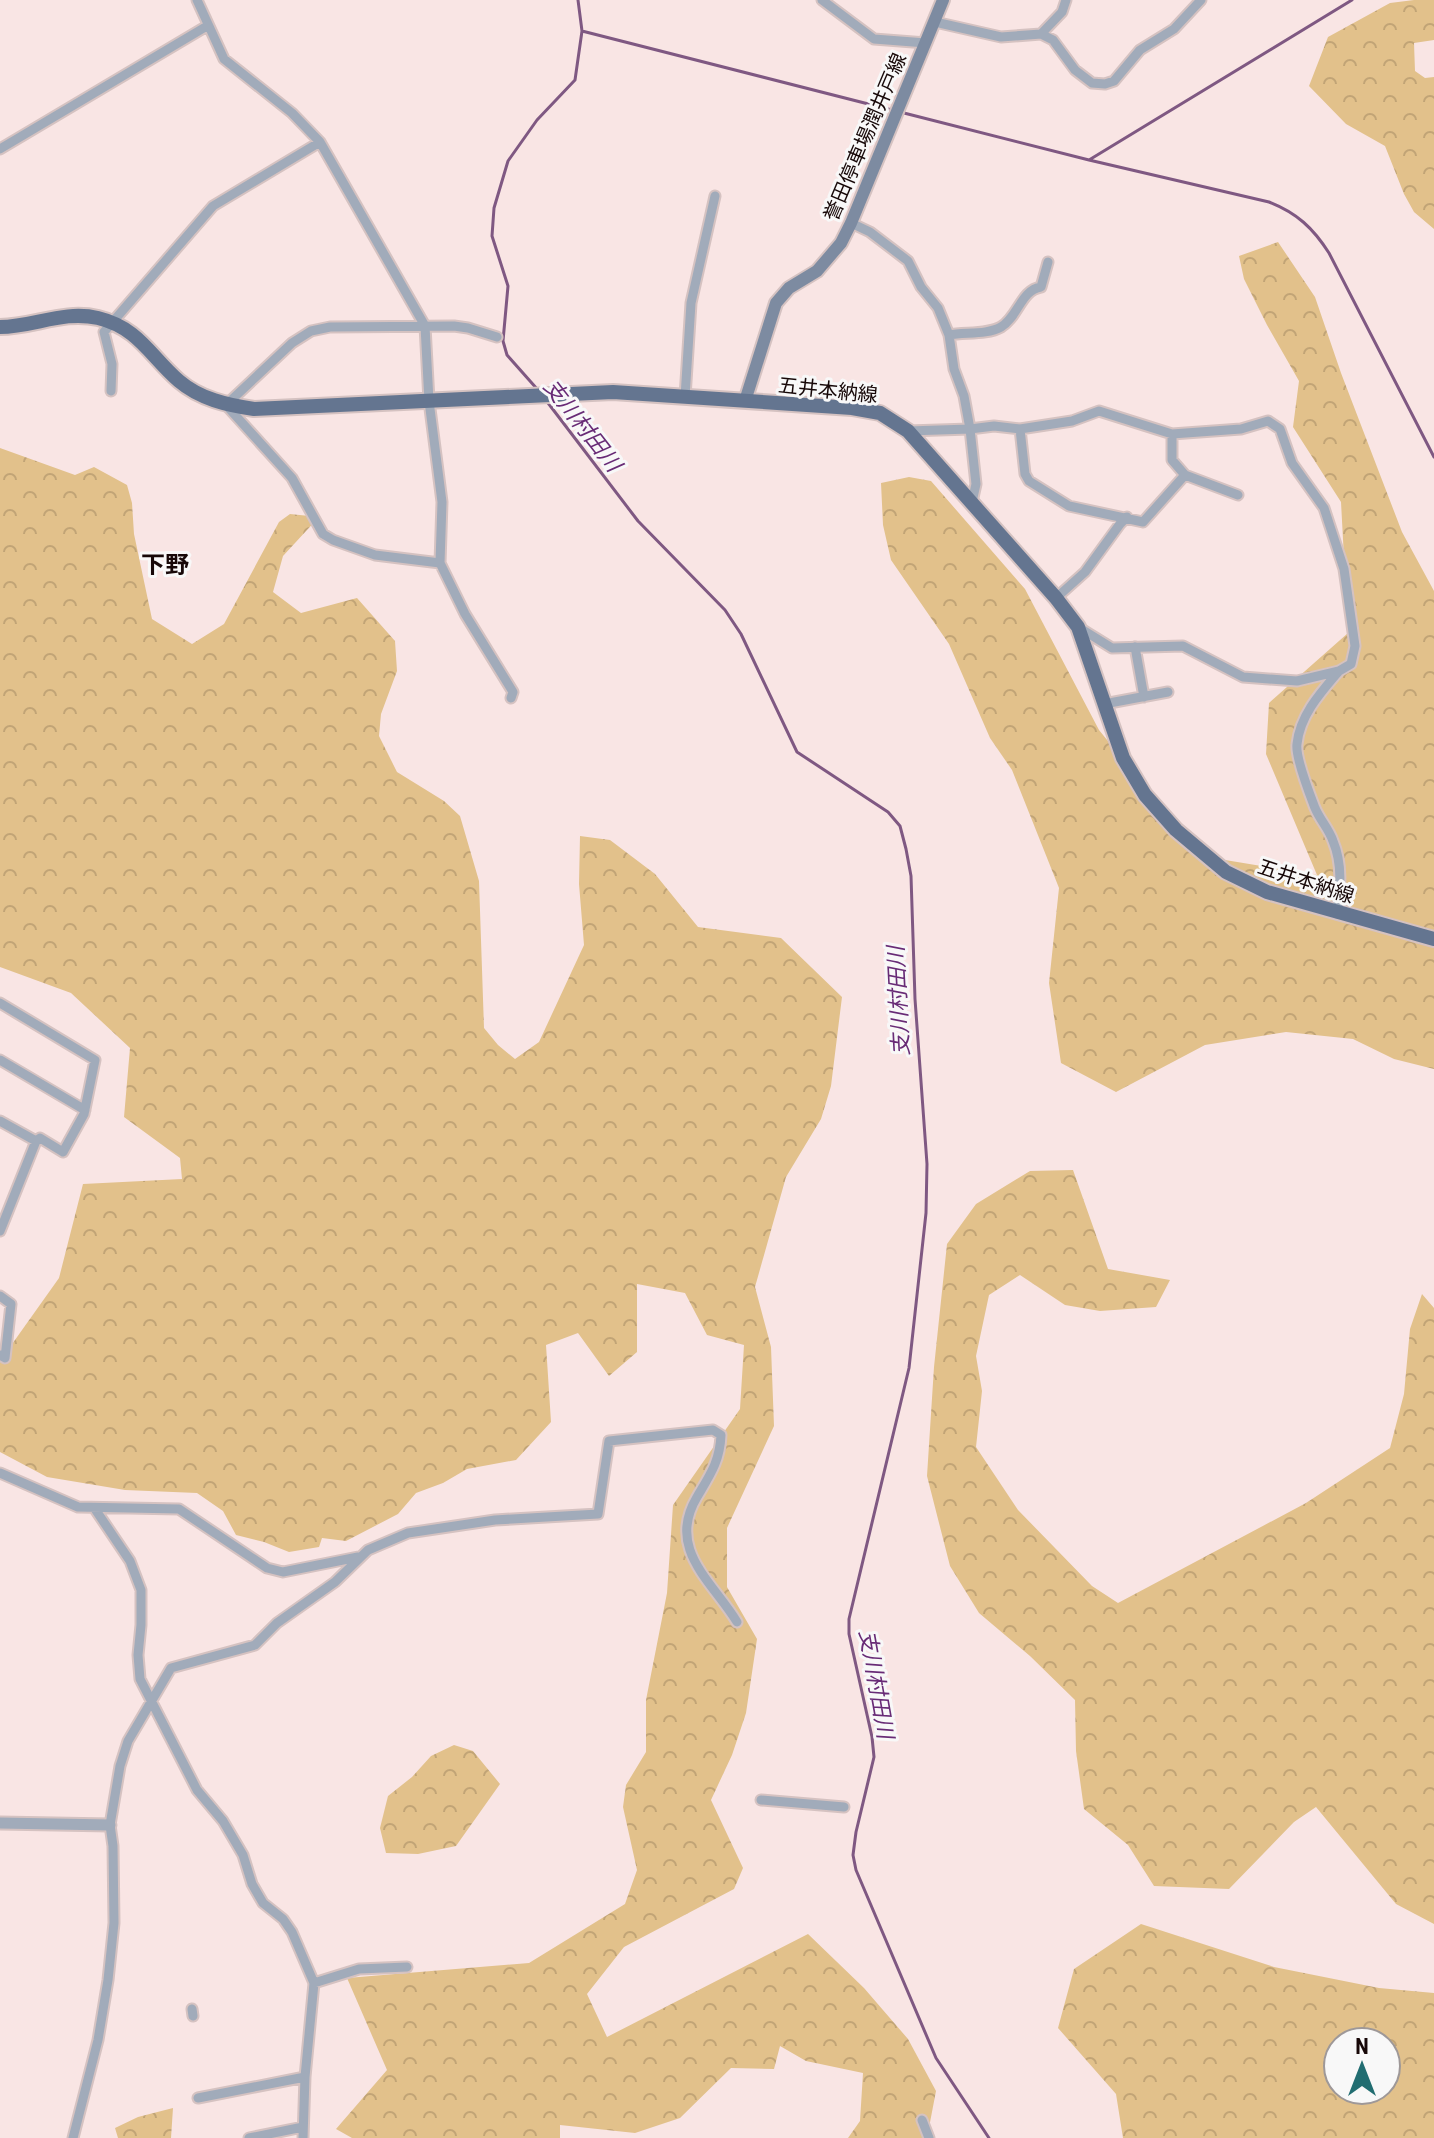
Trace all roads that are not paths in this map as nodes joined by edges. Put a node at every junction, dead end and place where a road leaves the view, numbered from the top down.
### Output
1 (197, 0) edge
2 (822, 0) edge
3 (943, 0) edge
4 (1066, 0) edge
5 (1201, 0) edge
6 (935, 22) junction
7 (207, 26) junction
8 (1041, 34) junction
9 (926, 43) junction
10 (320, 142) junction
11 (0, 149) edge
12 (715, 196) dead end
13 (851, 223) junction
14 (1048, 262) dead end
15 (113, 322) junction
16 (425, 326) junction
17 (0, 327) edge
18 (949, 335) junction
19 (497, 337) dead end
20 (111, 391) dead end
21 (685, 397) junction
22 (429, 401) junction
23 (745, 401) junction
24 (226, 405) junction
25 (970, 429) junction
26 (1020, 429) junction
27 (908, 431) junction
28 (1172, 434) junction
29 (1185, 475) junction
30 (1238, 495) dead end
31 (972, 502) junction
32 (1127, 517) junction
33 (440, 563) junction
34 (1056, 598) junction
35 (1078, 627) junction
36 (1135, 647) junction
37 (1339, 671) junction
38 (1168, 692) dead end
39 (1144, 697) junction
40 (511, 698) dead end
41 (1104, 704) junction
42 (1337, 914) junction
43 (1434, 939) edge
44 (0, 1003) edge
45 (0, 1060) edge
46 (85, 1110) junction
47 (0, 1121) edge
48 (36, 1141) junction
49 (0, 1231) edge
50 (0, 1296) edge
51 (0, 1355) edge
52 (0, 1473) edge
53 (95, 1509) junction
54 (358, 1557) junction
55 (737, 1622) dead end
56 (151, 1701) junction
57 (761, 1800) dead end
58 (844, 1807) dead end
59 (0, 1823) edge
60 (110, 1825) junction
61 (407, 1967) dead end
62 (314, 1983) junction
63 (305, 2077) junction
64 (198, 2098) dead end
65 (922, 2120) dead end
66 (303, 2132) edge
67 (73, 2138) edge
68 (249, 2138) edge
69 (929, 2138) edge

1 - 7 street
2 - 9 street
3 - 6 main road, 誉田停車場潤井戸線
4 - 8 street
5 - 8 street
6 - 8 street
6 - 9 main road, 誉田停車場潤井戸線
7 - 10 street
7 - 11 street
9 - 13 main road, 誉田停車場潤井戸線
10 - 15 street
10 - 16 street
12 - 21 street
13 - 18 street
13 - 23 main road, 誉田停車場潤井戸線
14 - 18 street
15 - 17 main road, 五井本納線
15 - 20 street
15 - 24 main road, 五井本納線
16 - 19 street
16 - 22 street
16 - 24 street
18 - 25 street
21 - 22 main road, 五井本納線
21 - 23 main road, 五井本納線
22 - 24 main road, 五井本納線
22 - 33 street
23 - 27 main road, 五井本納線
24 - 33 street
25 - 26 street
25 - 27 street
25 - 31 street
26 - 28 street
26 - 32 street
27 - 31 main road, 五井本納線
28 - 29 street
28 - 37 street
29 - 30 street
29 - 32 street
31 - 34 main road, 五井本納線
32 - 34 street
33 - 40 street
34 - 35 main road, 五井本納線
35 - 36 street
35 - 41 main road, 五井本納線
36 - 37 street
36 - 39 street
37 - 42 street
38 - 39 street
39 - 41 street
41 - 42 main road, 五井本納線
42 - 43 main road, 五井本納線
44 - 46 street
45 - 46 street
46 - 48 street
47 - 48 street
48 - 49 street
50 - 51 street
52 - 53 street
53 - 54 street
53 - 56 street
54 - 55 street
54 - 56 street
56 - 60 street
56 - 62 street
57 - 58 street
59 - 60 street
60 - 67 street
61 - 62 street
62 - 63 street
63 - 64 street
63 - 66 street
65 - 69 street
66 - 68 street

